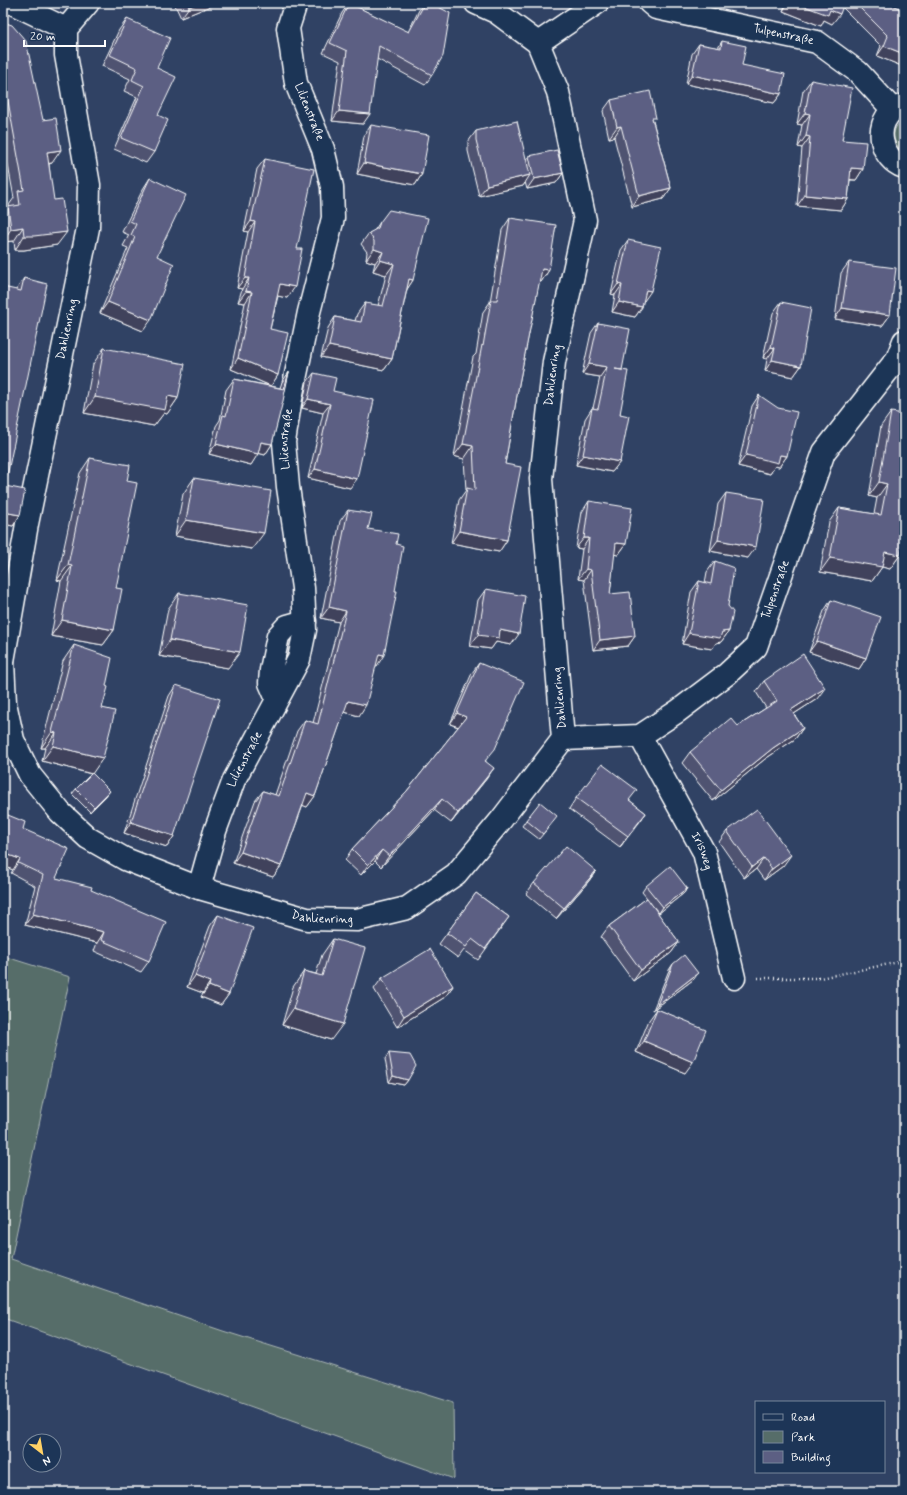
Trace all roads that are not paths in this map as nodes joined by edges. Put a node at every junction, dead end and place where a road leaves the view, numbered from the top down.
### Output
1 (12, 3) edge
2 (88, 3) edge
3 (296, 3) edge
4 (476, 3) edge
5 (597, 3) edge
6 (650, 3) edge
7 (66, 29) junction
8 (538, 43) junction
9 (898, 108) edge
10 (904, 167) edge
11 (904, 341) edge
12 (3, 662) edge
13 (640, 736) junction
14 (563, 739) junction
15 (8, 741) edge
16 (199, 888) junction
17 (734, 978) road end

1 - 7 street
2 - 7 street
3 - 16 street, Lilienstraße
4 - 8 street
5 - 8 street
6 - 9 street, Tulpenstraße
7 - 12 street, Dahlienring
8 - 14 street, Dahlienring
9 - 10 street, Tulpenstraße
11 - 13 street, Tulpenstraße
12 - 15 street, Dahlienring
13 - 14 street
13 - 17 street, Irisweg
14 - 16 street, Dahlienring
15 - 16 street, Dahlienring

